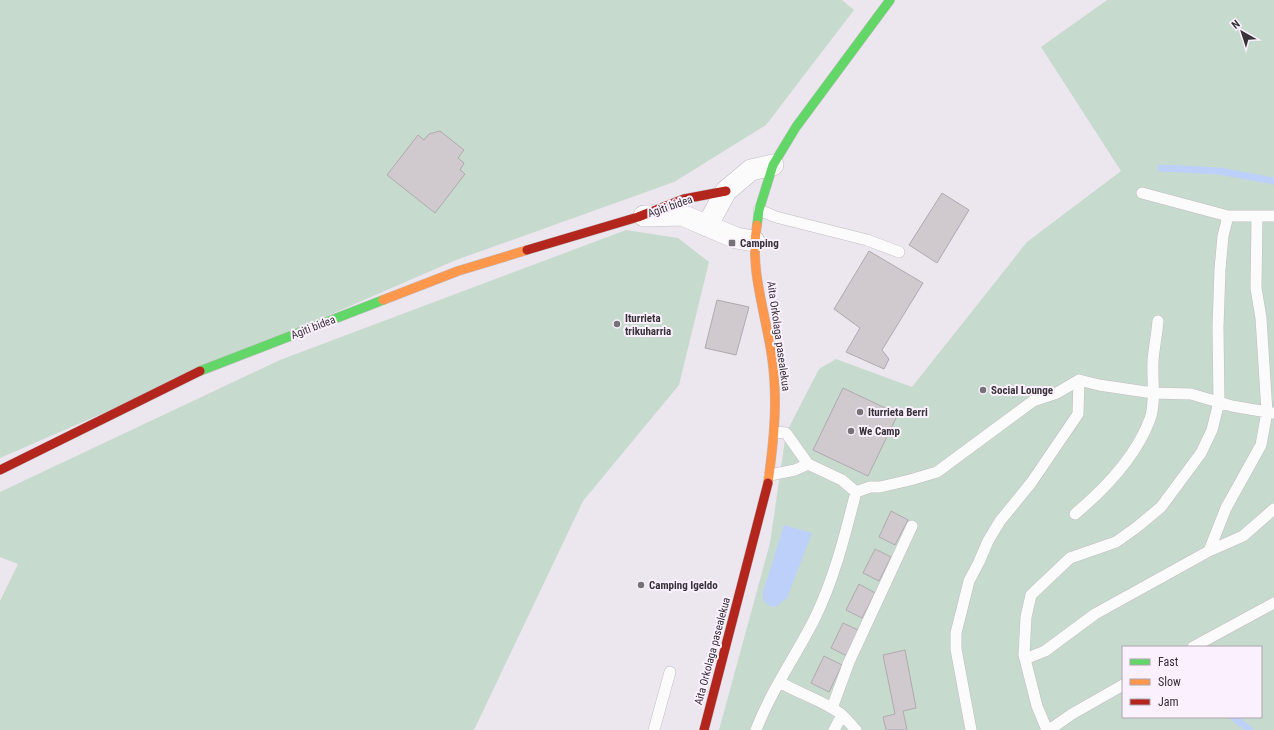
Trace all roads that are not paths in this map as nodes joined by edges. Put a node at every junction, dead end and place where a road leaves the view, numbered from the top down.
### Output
1 (890, 0) edge
2 (773, 165) junction
3 (726, 191) junction
4 (1142, 193) dead end
5 (759, 210) junction
6 (1228, 216) junction
7 (1274, 216) edge
8 (638, 217) junction
9 (1257, 217) junction
10 (707, 226) junction
11 (754, 241) junction
12 (899, 252) dead end
13 (1158, 321) dead end
14 (1079, 380) junction
15 (1153, 392) junction
16 (1219, 402) junction
17 (1270, 412) edge
18 (775, 432) junction
19 (808, 464) junction
20 (0, 470) edge
21 (770, 475) junction
22 (856, 492) junction
23 (1274, 509) edge
24 (1075, 514) dead end
25 (912, 526) dead end
26 (1209, 551) junction
27 (1274, 603) edge
28 (1195, 646) edge
29 (1026, 659) junction
30 (670, 672) dead end
31 (780, 682) junction
32 (1122, 686) edge
33 (832, 708) junction
34 (842, 715) junction
35 (654, 730) edge
36 (704, 730) edge
37 (756, 730) edge
38 (834, 730) edge
39 (856, 730) edge
40 (971, 730) edge
41 (1048, 730) edge

1 - 2 street, Aita Orkolaga pasealekua
2 - 3 street, Agiti bidea
2 - 5 street, Aita Orkolaga pasealekua
3 - 8 street, Agiti bidea
3 - 10 street, Agiti bidea
4 - 6 lane
5 - 11 street, Aita Orkolaga pasealekua
5 - 12 lane
6 - 9 lane
6 - 16 lane
7 - 9 lane
8 - 10 street, Agiti bidea
8 - 20 street, Agiti bidea
9 - 17 lane
10 - 11 street, Agiti bidea
11 - 18 street, Aita Orkolaga pasealekua
13 - 15 lane
14 - 15 lane
14 - 22 lane
14 - 40 lane
15 - 16 lane
15 - 24 lane
16 - 17 lane
16 - 29 lane
17 - 26 lane
18 - 19 lane
18 - 21 street, Aita Orkolaga pasealekua
19 - 21 lane
19 - 22 lane
21 - 36 street, Aita Orkolaga pasealekua
22 - 31 lane
23 - 26 lane
25 - 33 lane
26 - 29 lane
27 - 28 lane
29 - 41 lane
30 - 35 lane
31 - 33 lane
31 - 37 lane
32 - 41 lane
33 - 34 lane
34 - 38 lane
34 - 39 lane

